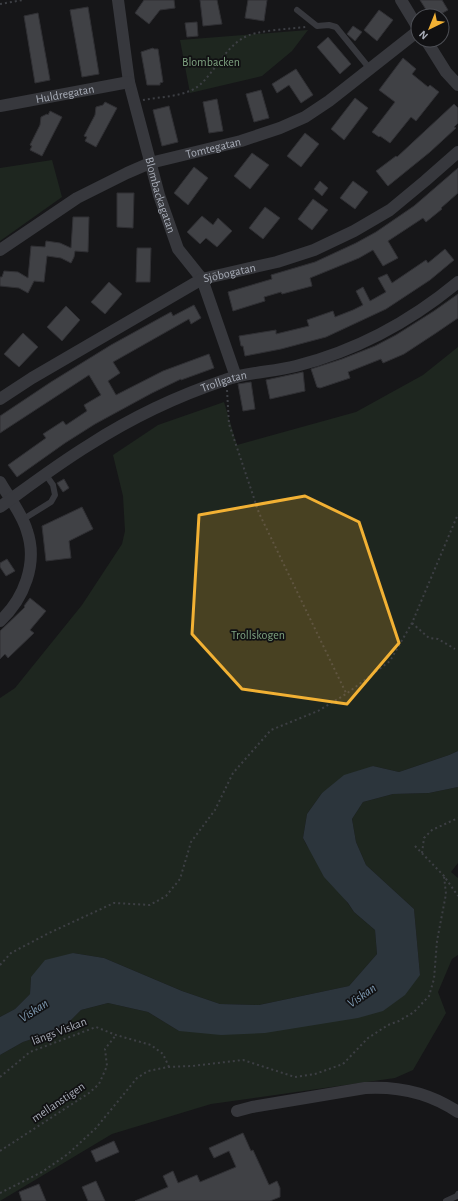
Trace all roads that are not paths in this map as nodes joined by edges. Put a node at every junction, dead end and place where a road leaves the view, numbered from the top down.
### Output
1 (118, 0) edge
2 (401, 0) edge
3 (297, 10) dead end
4 (410, 15) edge
5 (410, 37) edge
6 (431, 48) edge
7 (370, 69) junction
8 (129, 82) junction
9 (458, 85) edge
10 (0, 106) edge
11 (458, 152) edge
12 (150, 163) junction
13 (0, 250) edge
14 (202, 279) junction
15 (458, 282) edge
16 (231, 378) junction
17 (0, 399) edge
18 (46, 475) junction
19 (0, 482) edge
20 (10, 500) junction
21 (0, 507) edge
22 (22, 520) junction
23 (0, 621) edge
24 (237, 1111) dead end
25 (458, 1112) edge
26 (458, 1194) edge
27 (446, 1201) edge

1 - 8 street, Blombackagatan
2 - 4 street
3 - 7 lane
5 - 7 street, Tomtegatan
6 - 9 street
7 - 12 street, Tomtegatan
8 - 10 street, Huldregatan
8 - 12 street, Blombackagatan
11 - 14 street, Sjöbogatan
12 - 13 street, Tomtegatan
12 - 14 street, Blombackagatan
14 - 16 street, Blombackagatan
14 - 17 street, Sjöbogatan
15 - 16 street, Trollgatan
16 - 18 street, Trollgatan
18 - 20 street, Trollgatan
18 - 22 lane
19 - 20 street
20 - 21 street, Trollgatan
20 - 22 street
22 - 23 street
24 - 25 street
26 - 27 lane

